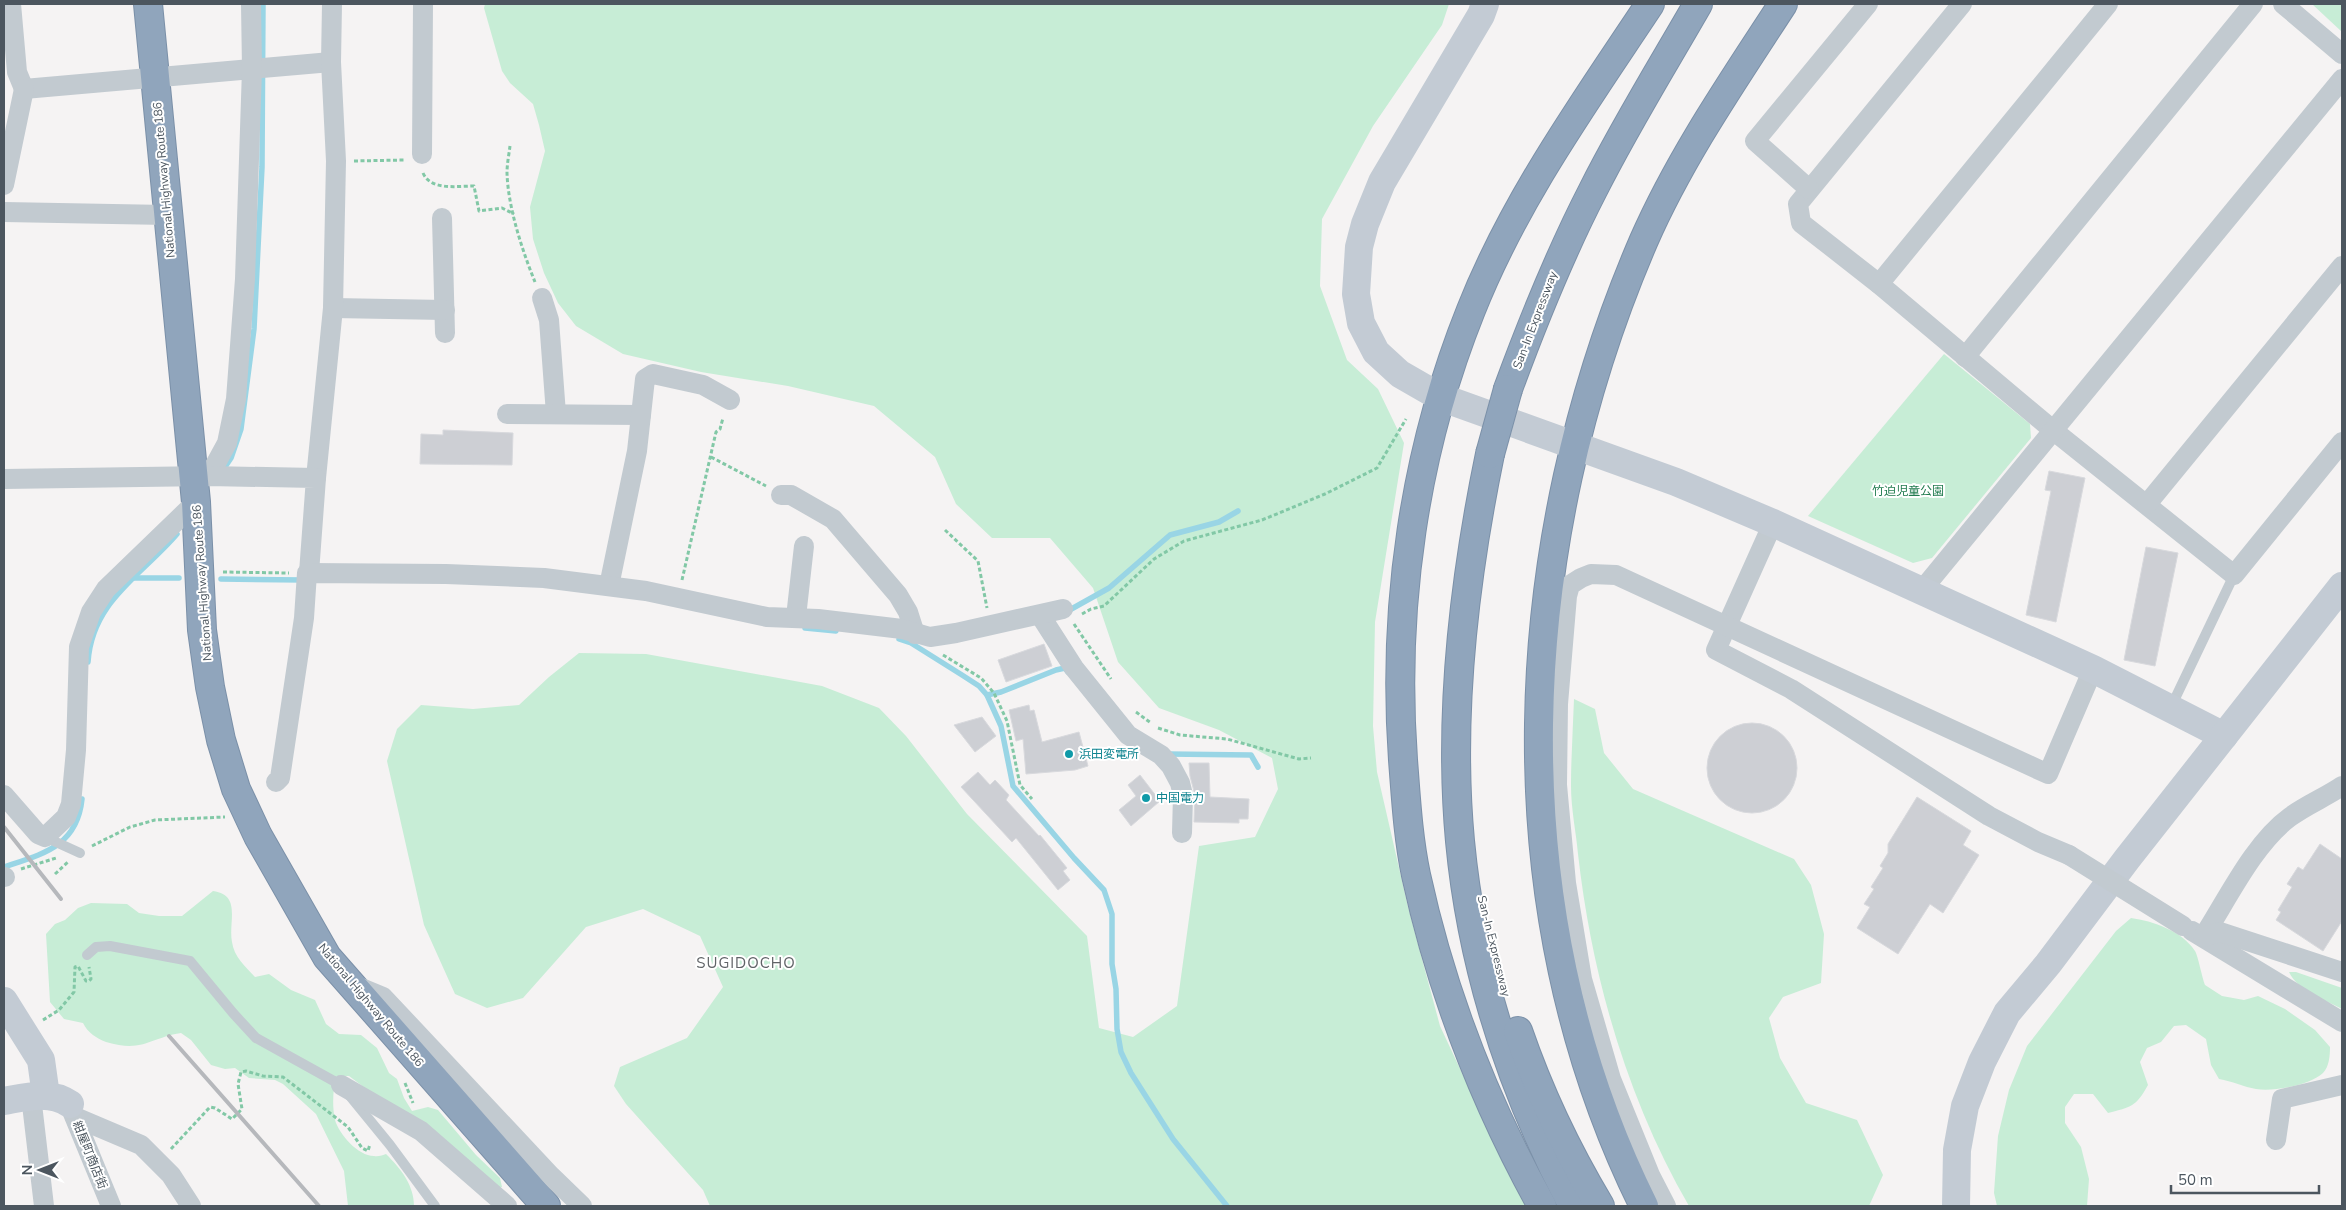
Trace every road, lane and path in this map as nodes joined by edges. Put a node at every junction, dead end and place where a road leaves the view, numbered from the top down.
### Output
1 (11, 4) edge
2 (148, 4) edge
3 (252, 4) edge
4 (332, 4) edge
5 (423, 4) edge
6 (1485, 4) edge
7 (1650, 4) edge
8 (1698, 4) edge
9 (1783, 4) edge
10 (1868, 4) edge
11 (1962, 4) edge
12 (2108, 4) edge
13 (2253, 4) edge
14 (2284, 4) edge
15 (2342, 54) edge
16 (331, 62) junction
17 (252, 69) junction
18 (155, 78) junction
19 (2342, 79) edge
20 (24, 90) junction
21 (510, 146) dead end
22 (336, 161) junction
23 (417, 161) junction
24 (4, 185) edge
25 (1809, 189) junction
26 (4, 212) edge
27 (514, 214) junction
28 (168, 215) junction
29 (442, 218) dead end
30 (2342, 266) edge
31 (1879, 284) junction
32 (542, 298) joint
33 (333, 308) junction
34 (444, 310) junction
35 (445, 333) dead end
36 (1965, 357) junction
37 (1440, 397) junction
38 (730, 400) joint
39 (507, 414) dead end
40 (556, 414) junction
41 (641, 415) junction
42 (1406, 419) dead end
43 (2054, 431) junction
44 (2342, 442) edge
45 (1574, 444) junction
46 (711, 457) junction
47 (316, 478) junction
48 (4, 479) edge
49 (200, 485) junction
50 (782, 495) joint
51 (2147, 504) junction
52 (1773, 523) junction
53 (945, 530) dead end
54 (804, 546) dead end
55 (198, 572) junction
56 (2234, 575) junction
57 (307, 577) junction
58 (609, 586) junction
59 (2342, 586) edge
60 (1922, 590) junction
61 (678, 598) junction
62 (1040, 615) junction
63 (1067, 615) junction
64 (796, 618) junction
65 (1726, 625) junction
66 (990, 626) junction
67 (915, 634) junction
68 (1460, 666) junction
69 (2093, 669) junction
70 (1112, 681) dead end
71 (1133, 709) dead end
72 (2171, 709) junction
73 (2224, 736) junction
74 (1311, 758) dead end
75 (276, 782) dead end
76 (2342, 786) edge
77 (4, 794) edge
78 (1032, 799) dead end
79 (249, 816) junction
80 (1182, 832) dead end
81 (49, 838) junction
82 (67, 853) junction
83 (80, 853) joint
84 (61, 857) dead end
85 (55, 874) dead end
86 (4, 877) edge
87 (2203, 937) junction
88 (87, 955) joint
89 (2342, 972) edge
90 (349, 983) junction
91 (4, 1000) edge
92 (2342, 1022) edge
93 (38, 1023) dead end
94 (404, 1080) dead end
95 (340, 1085) junction
96 (2342, 1085) edge
97 (4, 1101) edge
98 (55, 1103) junction
99 (370, 1120) junction
100 (419, 1129) junction
101 (2276, 1140) dead end
102 (159, 1162) junction
103 (44, 1206) edge
104 (111, 1206) edge
105 (191, 1206) edge
106 (435, 1206) edge
107 (507, 1206) edge
108 (546, 1206) edge
109 (582, 1206) edge
110 (1542, 1206) edge
111 (1573, 1206) edge
112 (1600, 1206) edge
113 (1644, 1206) edge
114 (1666, 1206) edge
115 (1956, 1206) edge

1 - 20 street
2 - 18 highway, National Highway Route 186
3 - 17 street
4 - 16 street
5 - 23 street
6 - 37 street
7 - 37 highway
8 - 68 highway, San-In Expressway, bridge
9 - 45 highway
10 - 25 street
11 - 25 street
12 - 31 street
13 - 36 street
14 - 15 street
16 - 17 street
16 - 22 street
17 - 18 street
17 - 49 street
18 - 20 street
18 - 28 highway, National Highway Route 186
19 - 43 street
20 - 24 street
21 - 27 path
22 - 23 path
22 - 33 street
23 - 27 path
25 - 31 street
26 - 28 street
27 - 32 path
28 - 49 highway, National Highway Route 186
29 - 34 street
30 - 51 street
31 - 36 street
32 - 40 street
33 - 34 street
33 - 47 street
34 - 35 street
36 - 43 street
37 - 45 street
37 - 110 highway
38 - 41 street
38 - 46 path
39 - 40 street
40 - 41 street
41 - 58 street
42 - 63 path
43 - 51 street
43 - 60 street
44 - 56 street
45 - 52 street
45 - 113 highway
46 - 50 path
46 - 61 path
47 - 49 street
47 - 57 street
48 - 49 street
49 - 55 highway, National Highway Route 186
49 - 81 street
50 - 67 street
51 - 56 street
52 - 60 street
52 - 65 street
53 - 66 path
54 - 64 street
55 - 57 path
55 - 79 highway, National Highway Route 186
56 - 72 lane
57 - 58 street
57 - 75 street
58 - 61 street
59 - 73 street
60 - 69 street
61 - 64 street
62 - 63 street
62 - 66 street
62 - 80 street
63 - 70 path
64 - 67 street
65 - 69 street
65 - 87 street, bridge
65 - 114 street
66 - 67 street
67 - 78 path
68 - 111 highway, San-In Expressway
68 - 112 highway, San-In Expressway
69 - 72 street
71 - 74 path
72 - 73 street
73 - 115 street
76 - 87 street
77 - 81 street
79 - 83 path
79 - 90 highway, National Highway Route 186
81 - 82 lane
82 - 83 lane
82 - 85 path
84 - 86 path
87 - 89 street
87 - 92 street
88 - 93 path
88 - 95 lane
90 - 108 highway, National Highway Route 186
90 - 109 street
91 - 98 street
94 - 100 path
95 - 99 lane
95 - 100 street
96 - 101 street
97 - 98 street
98 - 102 street
98 - 103 street
98 - 104 street, 紺屋町商店街
99 - 102 path
99 - 106 lane
100 - 107 street
102 - 105 street

